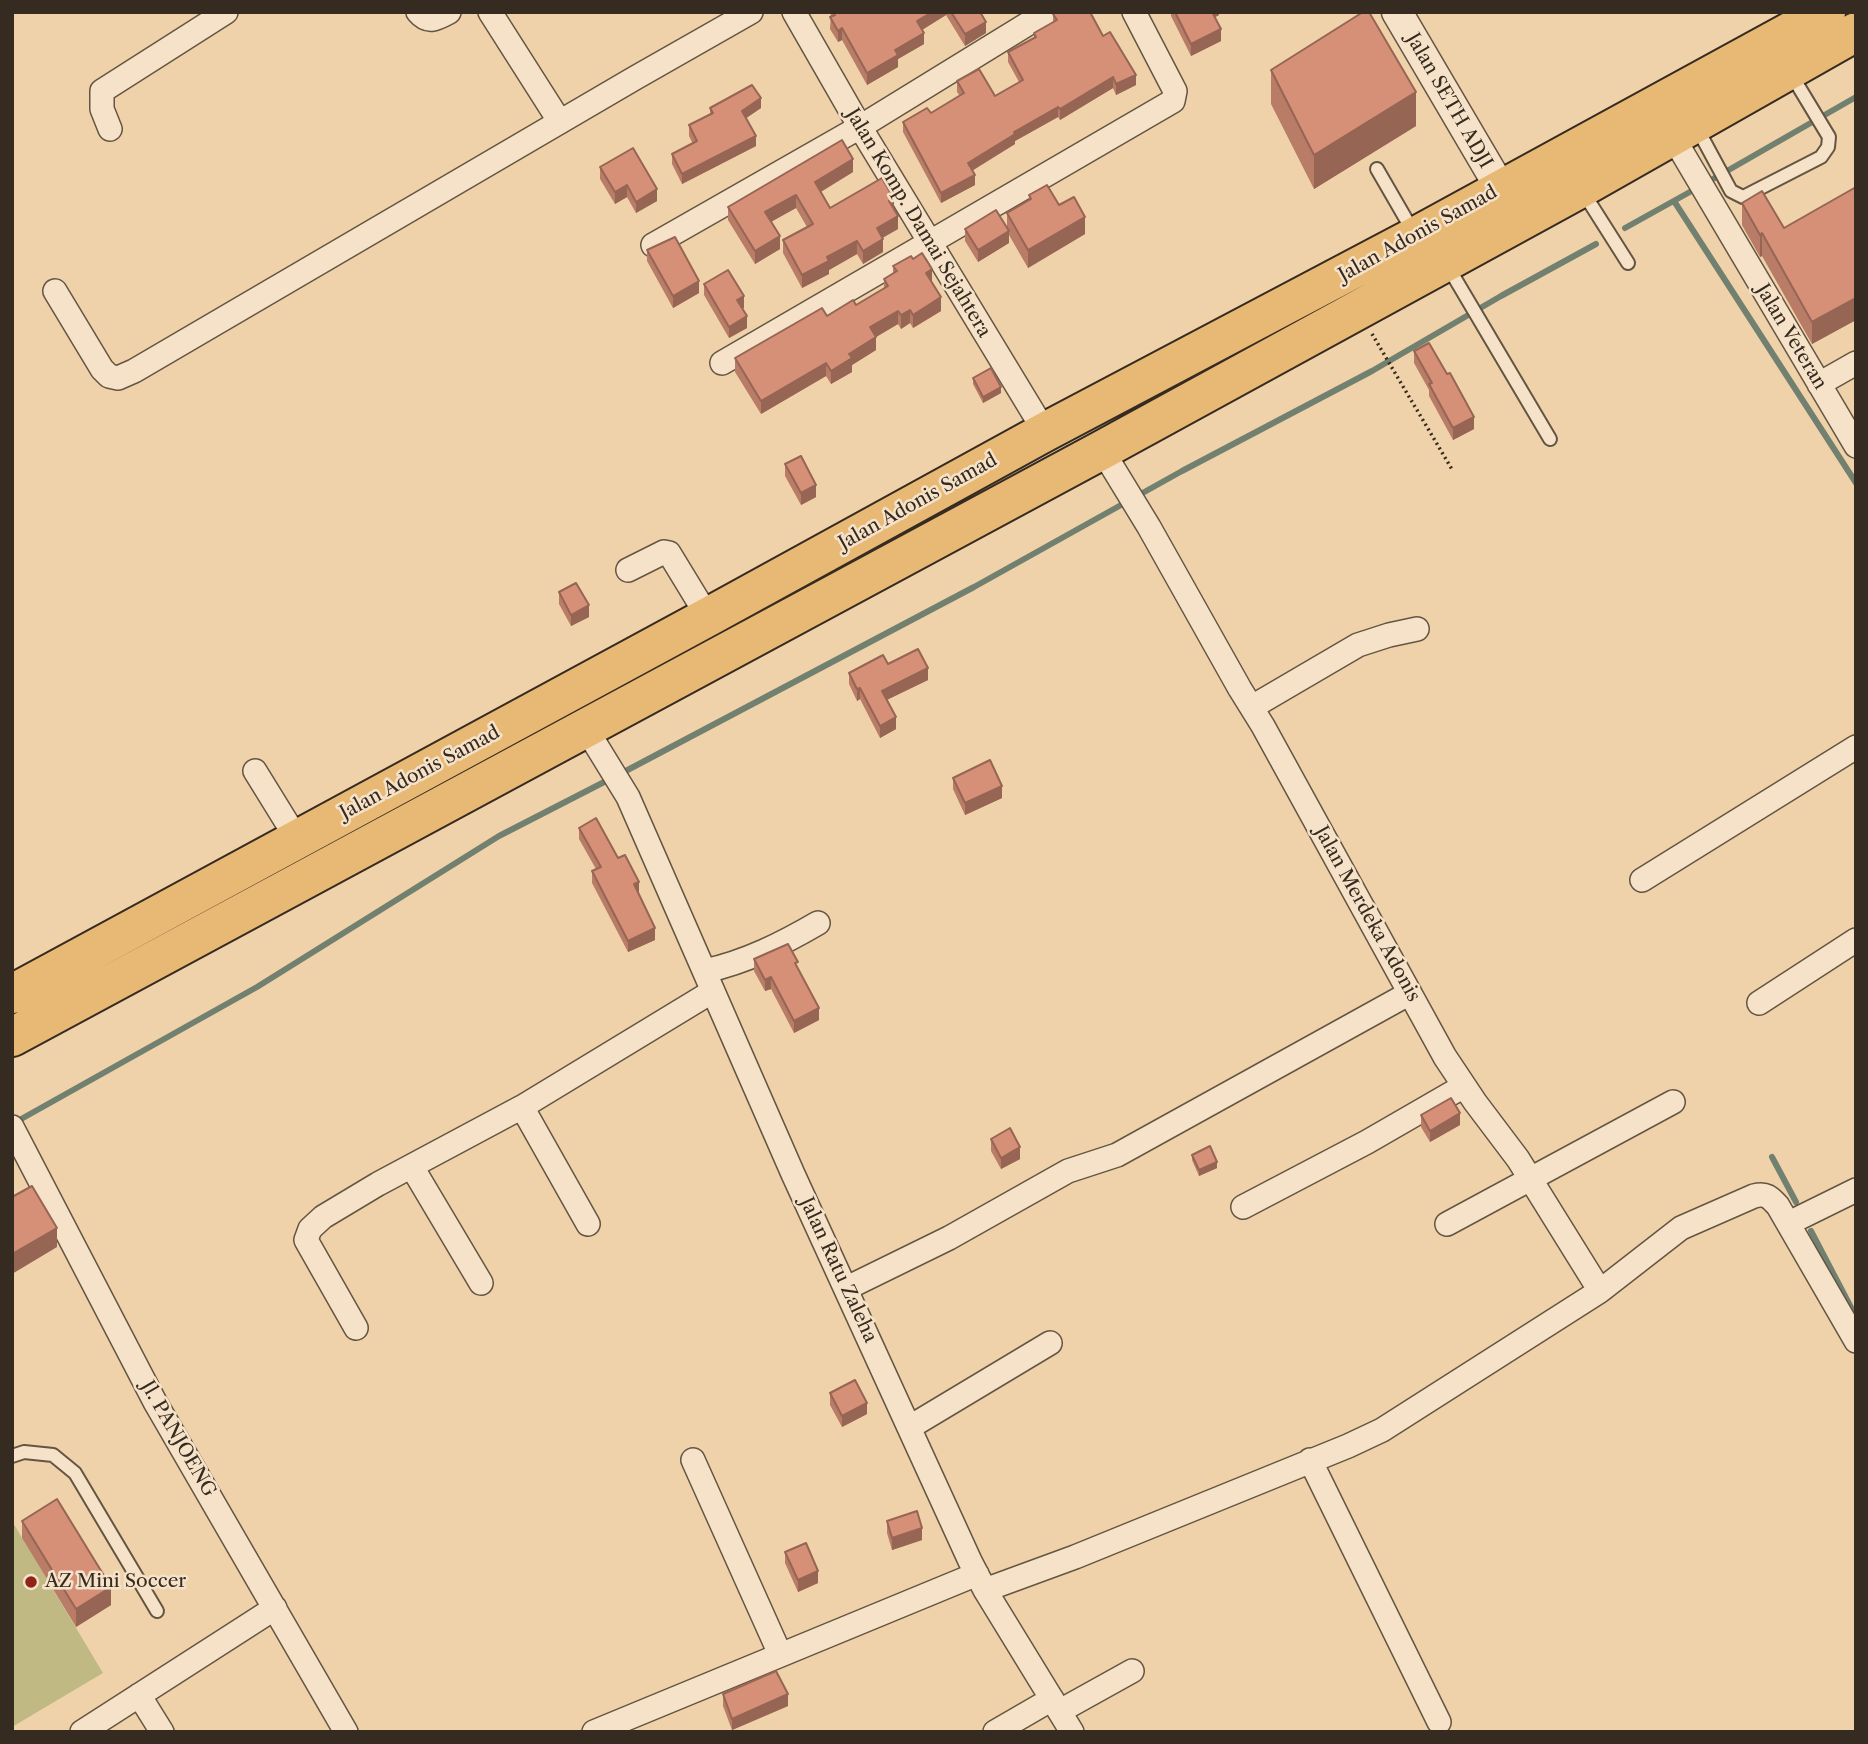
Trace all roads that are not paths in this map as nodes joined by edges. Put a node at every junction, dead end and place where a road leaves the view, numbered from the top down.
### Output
1 (226, 12) edge
2 (418, 12) edge
3 (449, 12) edge
4 (490, 12) edge
5 (751, 12) edge
6 (794, 12) edge
7 (1047, 12) edge
8 (1134, 12) edge
9 (1397, 12) edge
10 (1826, 12) edge
11 (1856, 33) edge
12 (1779, 56) junction
13 (559, 122) junction
14 (860, 127) junction
15 (110, 129) dead end
16 (1684, 130) junction
17 (1377, 169) dead end
18 (1581, 188) junction
19 (1501, 189) junction
20 (1416, 236) junction
21 (930, 243) junction
22 (653, 245) edge
23 (1445, 262) junction
24 (1628, 263) dead end
25 (55, 291) dead end
26 (1228, 337) junction
27 (722, 363) dead end
28 (1856, 363) edge
29 (1247, 369) junction
30 (1819, 384) junction
31 (1045, 432) junction
32 (1550, 439) dead end
33 (1856, 446) edge
34 (1110, 463) junction
35 (628, 570) dead end
36 (709, 617) junction
37 (1417, 629) dead end
38 (1252, 707) junction
39 (594, 741) junction
40 (1856, 747) edge
41 (255, 771) dead end
42 (297, 839) junction
43 (1642, 880) dead end
44 (818, 923) dead end
45 (1856, 940) edge
46 (709, 981) junction
47 (1410, 993) junction
48 (12, 994) edge
49 (1759, 1003) dead end
50 (12, 1037) edge
51 (1464, 1086) junction
52 (1673, 1102) dead end
53 (522, 1107) junction
54 (16, 1134) edge
55 (412, 1167) junction
56 (1530, 1178) junction
57 (1856, 1190) edge
58 (1243, 1206) dead end
59 (1789, 1223) junction
60 (588, 1224) dead end
61 (1447, 1224) dead end
62 (481, 1283) dead end
63 (847, 1288) junction
64 (1600, 1291) junction
65 (356, 1328) dead end
66 (1856, 1341) edge
67 (1050, 1343) dead end
68 (910, 1427) junction
69 (12, 1456) edge
70 (693, 1460) dead end
71 (1310, 1460) junction
72 (981, 1582) junction
73 (275, 1608) junction
74 (157, 1611) dead end
75 (780, 1654) junction
76 (1132, 1671) dead end
77 (139, 1695) junction
78 (1056, 1705) junction
79 (1439, 1722) dead end
80 (82, 1732) edge
81 (162, 1732) edge
82 (345, 1732) edge
83 (594, 1732) edge
84 (995, 1732) edge
85 (1072, 1732) edge

1 - 15 street
2 - 3 street
4 - 13 street
5 - 13 street
6 - 14 street, Jalan Komp. Damai Sejahtera
7 - 14 street
8 - 21 street
9 - 19 street, Jalan SETH ADJI
10 - 12 highway, Jalan Adonis Samad
11 - 12 highway
12 - 16 highway
12 - 16 lane
12 - 19 highway, Jalan Adonis Samad
13 - 25 street
14 - 21 street, Jalan Komp. Damai Sejahtera
14 - 22 street
16 - 18 highway
16 - 30 street, Jalan Veteran
17 - 20 lane
18 - 23 highway
18 - 24 lane
19 - 20 highway, Jalan Adonis Samad
20 - 26 highway, Jalan Adonis Samad
21 - 27 street
21 - 31 street, Jalan Komp. Damai Sejahtera
23 - 29 highway
23 - 32 lane
26 - 29 highway
26 - 31 highway, Jalan Adonis Samad
28 - 30 street
29 - 34 highway
30 - 33 street, Jalan Veteran
31 - 36 highway, Jalan Adonis Samad
34 - 38 street, Jalan Merdeka Adonis
34 - 39 highway
35 - 36 street
36 - 42 highway, Jalan Adonis Samad
37 - 38 street
38 - 47 street, Jalan Merdeka Adonis
39 - 46 street, Jalan Ratu Zaleha
39 - 50 highway
40 - 43 street
41 - 42 street
42 - 48 highway, Jalan Adonis Samad
44 - 46 street
45 - 49 street
46 - 53 street
46 - 63 street, Jalan Ratu Zaleha
47 - 51 street, Jalan Merdeka Adonis
47 - 63 street
51 - 56 street, Jalan Merdeka Adonis
51 - 58 street
52 - 56 street
53 - 55 street
53 - 60 street
54 - 73 street, Jl. PANJOENG
55 - 62 street
55 - 65 street
56 - 61 street
56 - 64 street, Jalan Merdeka Adonis
57 - 59 street
59 - 64 street
59 - 66 street
63 - 68 street, Jalan Ratu Zaleha
64 - 71 street
67 - 68 street
68 - 72 street, Jalan Ratu Zaleha
69 - 74 lane
70 - 75 street
71 - 72 street
71 - 79 street
72 - 75 street
72 - 78 street, Jalan Ratu Zaleha
73 - 77 street
73 - 82 street, Jl. PANJOENG
75 - 83 street
76 - 78 street
77 - 80 street
77 - 81 street
78 - 84 street
78 - 85 street, Jalan Ratu Zaleha

